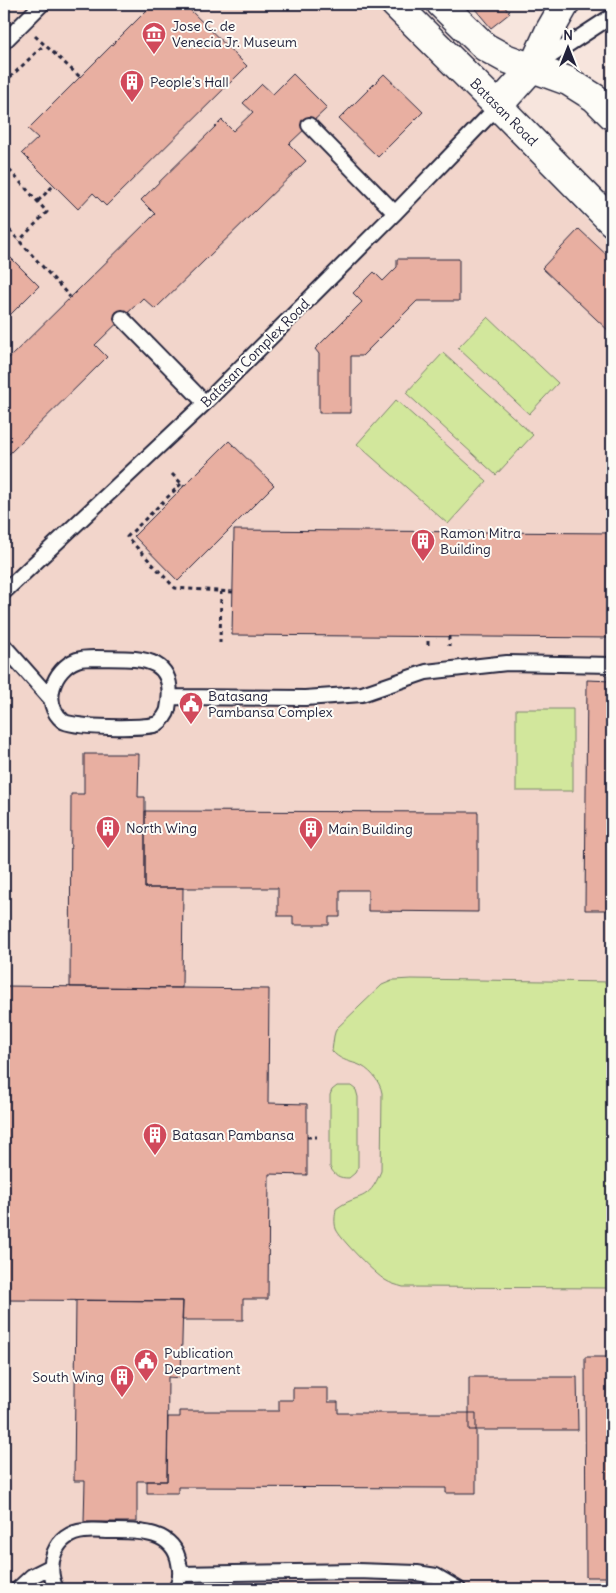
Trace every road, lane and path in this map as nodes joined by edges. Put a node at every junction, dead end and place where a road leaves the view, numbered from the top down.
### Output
1 (42, 4) edge
2 (395, 4) edge
3 (441, 4) edge
4 (565, 4) edge
5 (612, 16) edge
6 (21, 24) junction
7 (4, 42) edge
8 (44, 44) junction
9 (533, 67) junction
10 (80, 77) dead end
11 (4, 83) edge
12 (498, 106) junction
13 (612, 115) edge
14 (309, 125) dead end
15 (4, 164) edge
16 (54, 185) dead end
17 (38, 201) junction
18 (395, 213) junction
19 (612, 222) edge
20 (4, 224) edge
21 (19, 241) junction
22 (70, 297) dead end
23 (122, 318) dead end
24 (205, 403) junction
25 (172, 474) dead end
26 (4, 592) edge
27 (221, 592) junction
28 (233, 592) dead end
29 (428, 636) dead end
30 (449, 636) dead end
31 (220, 642) dead end
32 (428, 645) dead end
33 (4, 646) edge
34 (449, 646) dead end
35 (612, 664) edge
36 (170, 697) junction
37 (51, 699) junction
38 (317, 1136) dead end
39 (307, 1137) dead end
40 (50, 1567) junction
41 (180, 1574) junction
42 (18, 1589) edge
43 (56, 1589) edge
44 (176, 1589) edge
45 (458, 1589) edge

1 - 6 lane
2 - 12 main road, Batasan Road
3 - 9 main road
4 - 9 main road
5 - 9 lane
6 - 7 lane
6 - 8 path
8 - 10 path
8 - 11 path
9 - 12 main road
9 - 13 main road
12 - 18 lane, Batasan Complex Road
12 - 19 main road, Batasan Road
14 - 18 lane
15 - 17 path
16 - 17 path
17 - 21 path
18 - 24 lane, Batasan Complex Road
20 - 21 path
21 - 22 path
23 - 24 lane
24 - 26 lane, Batasan Complex Road
25 - 27 path
27 - 28 path
27 - 31 path
29 - 32 path
30 - 34 path
33 - 37 lane
35 - 36 lane
36 - 37 lane
36 - 37 lane
38 - 39 path
40 - 41 lane
40 - 42 lane
40 - 43 lane
41 - 44 lane
41 - 45 lane

